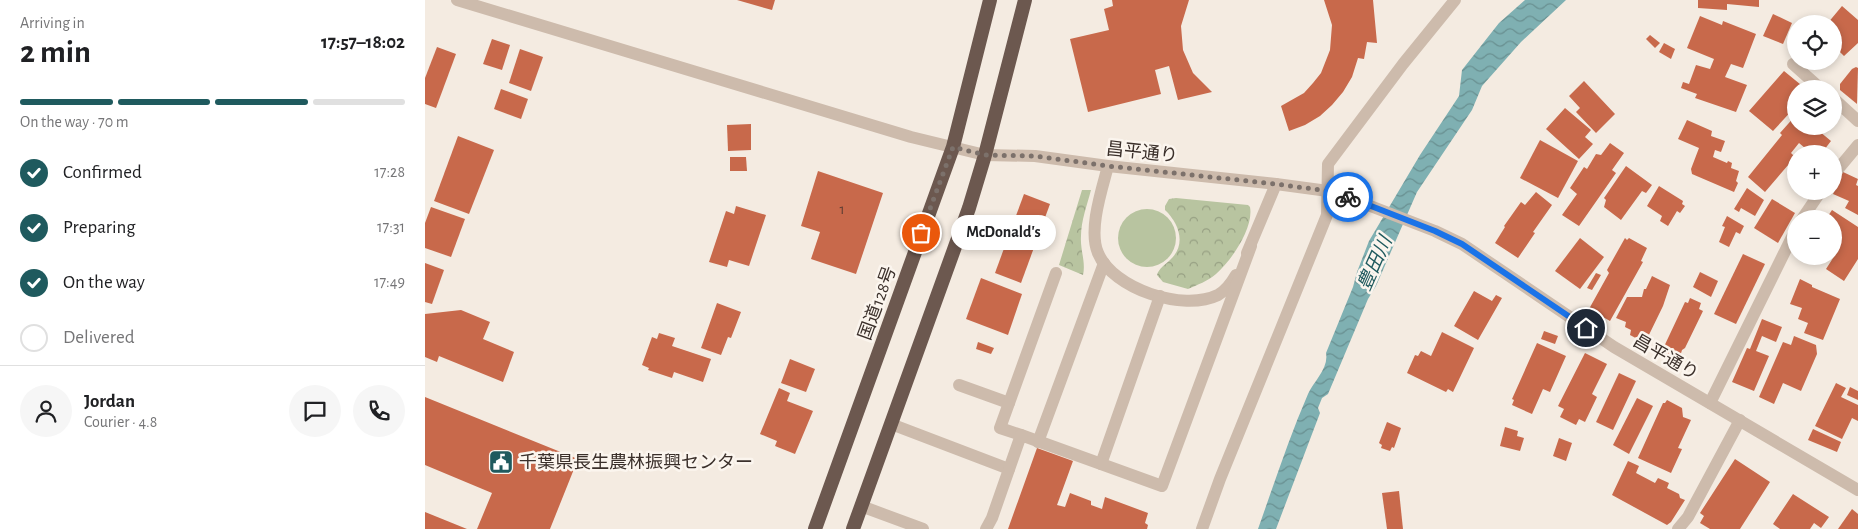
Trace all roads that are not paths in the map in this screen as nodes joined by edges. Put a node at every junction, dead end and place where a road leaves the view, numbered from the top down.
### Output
1 (457, 0) edge
2 (990, 0) edge
3 (1025, 0) edge
4 (1455, 0) edge
5 (1800, 70) edge
6 (1811, 80) edge
7 (1842, 107) edge
8 (1858, 121) edge
9 (1858, 145) edge
10 (953, 147) junction
11 (985, 155) junction
12 (1842, 164) edge
13 (1108, 166) junction
14 (1276, 184) junction
15 (1328, 191) junction
16 (1251, 246) junction
17 (1787, 247) edge
18 (1104, 264) junction
19 (1057, 273) dead end
20 (1160, 296) junction
21 (959, 385) dead end
22 (1009, 403) junction
23 (1710, 403) junction
24 (1740, 420) junction
25 (891, 424) junction
26 (1021, 435) junction
27 (1038, 442) junction
28 (1101, 464) junction
29 (1009, 469) junction
30 (1858, 490) edge
31 (861, 506) junction
32 (815, 529) edge
33 (853, 529) edge
34 (923, 529) edge
35 (986, 529) edge
36 (1202, 529) edge
37 (1678, 529) edge

1 - 10 street, 昌平通り
2 - 10 highway, 国道128号
3 - 11 highway
4 - 15 street
5 - 6 street
7 - 8 street
9 - 12 street
10 - 11 street, 昌平通り
10 - 32 highway, 国道128号
11 - 13 street, 昌平通り
11 - 25 highway
13 - 14 street, 昌平通り
13 - 18 street
14 - 15 street, 昌平通り
14 - 16 street
15 - 23 street, 昌平通り
15 - 36 street
16 - 20 street
16 - 28 street
17 - 23 street
18 - 20 street
18 - 27 street
19 - 22 street
20 - 28 street
21 - 22 street
22 - 26 street
23 - 24 street, 昌平通り
24 - 30 street, 昌平通り
24 - 37 street
25 - 29 street
25 - 31 highway
26 - 27 street
26 - 29 street
27 - 28 street
29 - 35 street
31 - 33 highway
31 - 34 street

